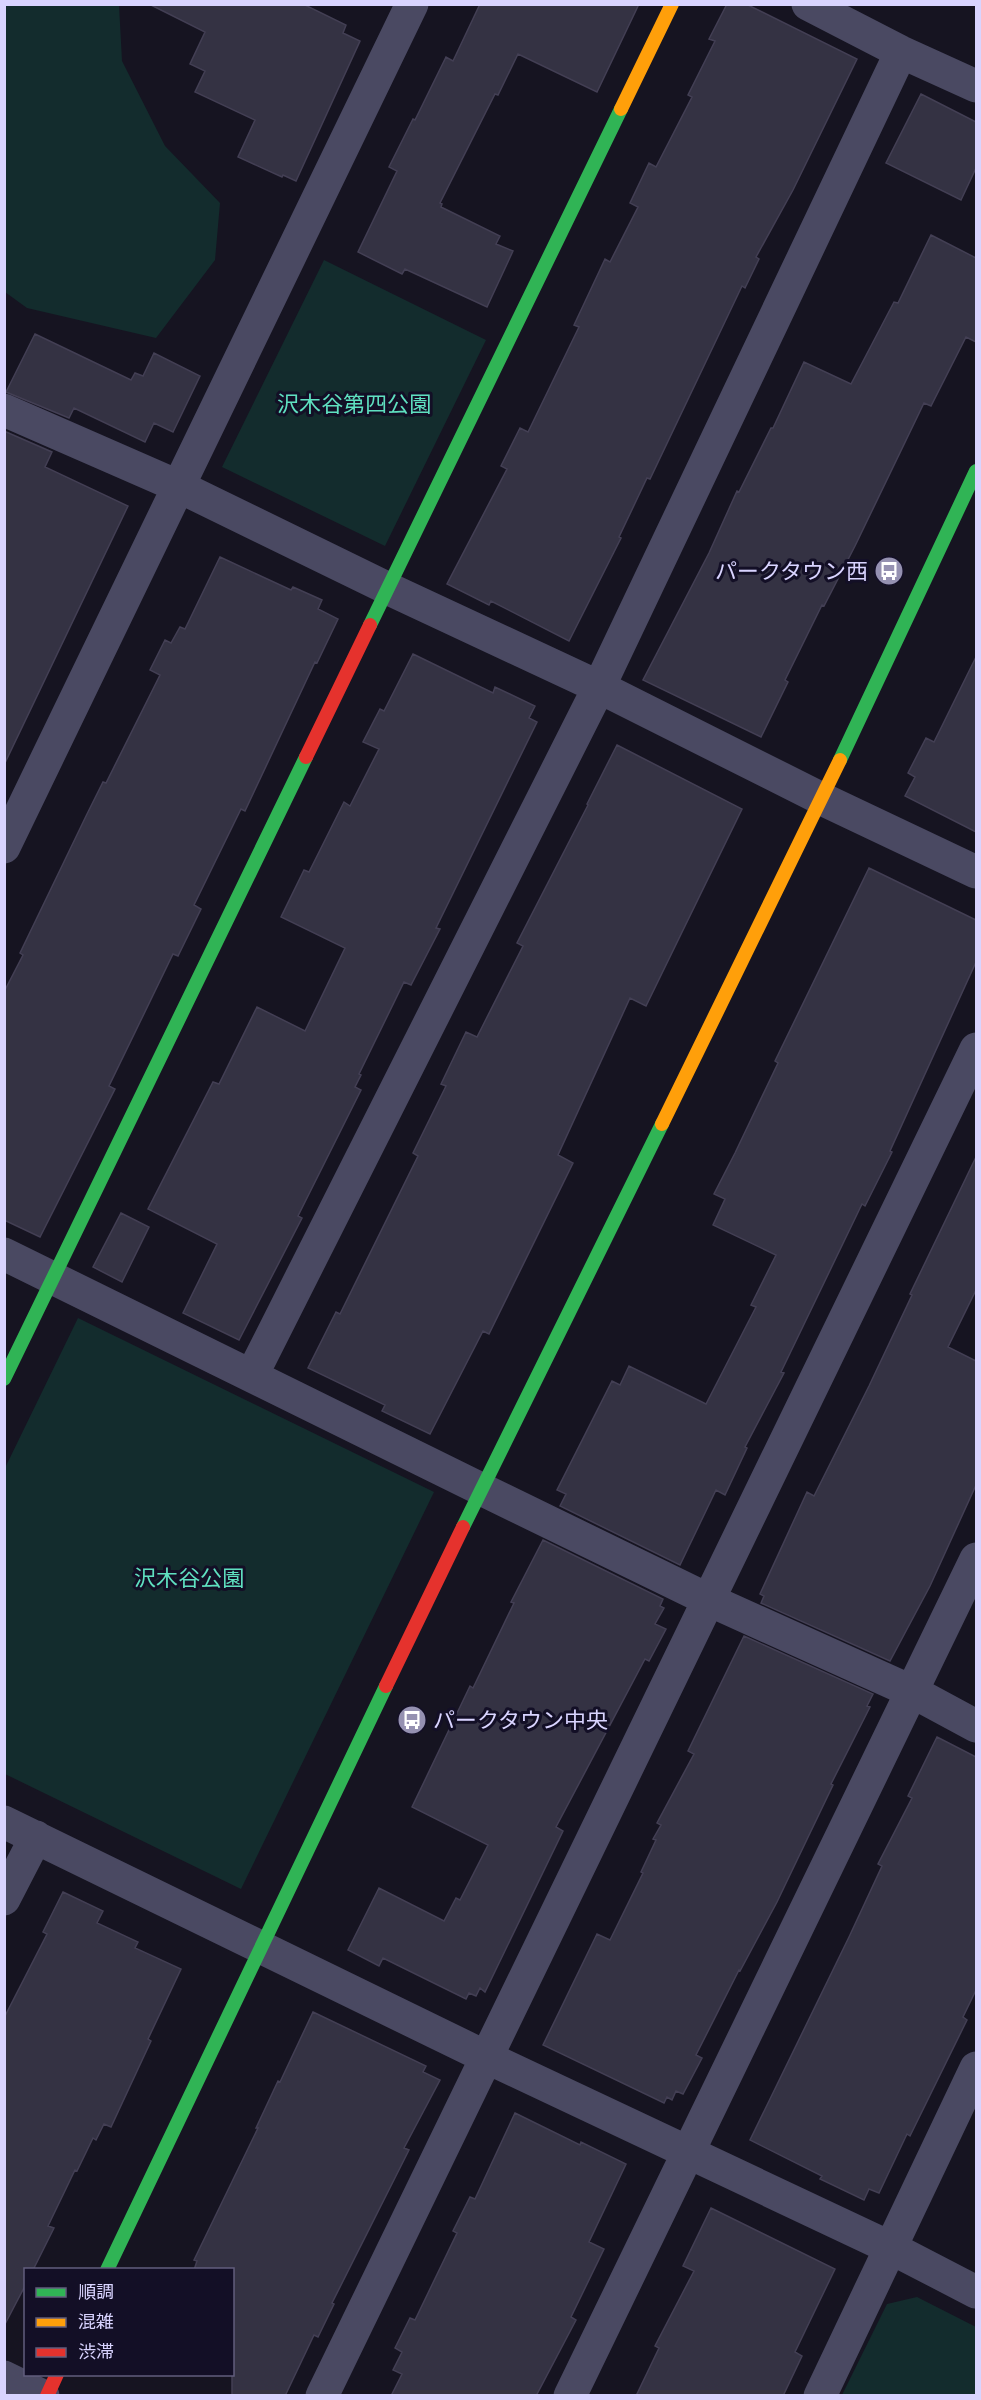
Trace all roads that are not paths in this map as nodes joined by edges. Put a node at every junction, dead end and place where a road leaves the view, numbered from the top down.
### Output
1 (412, 4) edge
2 (672, 4) edge
3 (808, 4) edge
4 (901, 52) junction
5 (976, 86) edge
6 (4, 410) edge
7 (976, 471) edge
8 (180, 487) junction
9 (389, 589) junction
10 (599, 687) junction
11 (822, 798) junction
12 (4, 848) edge
13 (976, 872) edge
14 (976, 1049) edge
15 (4, 1254) edge
16 (53, 1277) junction
17 (252, 1376) junction
18 (4, 1379) edge
19 (481, 1489) junction
20 (976, 1559) edge
21 (709, 1600) junction
22 (913, 1692) junction
23 (976, 1726) edge
24 (4, 1822) edge
25 (36, 1837) junction
26 (4, 1899) edge
27 (260, 1947) junction
28 (486, 2057) junction
29 (976, 2068) edge
30 (688, 2154) junction
31 (891, 2248) junction
32 (108, 2268) edge
33 (976, 2292) edge
34 (56, 2376) edge
35 (4, 2377) edge
36 (45, 2396) edge
37 (322, 2396) edge
38 (570, 2396) edge
39 (820, 2396) edge

1 - 8 street
2 - 9 street
3 - 4 street
4 - 5 street
4 - 10 street
6 - 8 street
7 - 11 street
8 - 9 street
8 - 12 street
9 - 10 street
9 - 16 street
10 - 11 street
10 - 17 street
11 - 13 street
11 - 19 street
14 - 21 street
15 - 16 street
16 - 17 street
16 - 18 street
17 - 19 street
19 - 21 street
19 - 27 street
20 - 22 street
21 - 22 street
21 - 28 street
22 - 23 street
22 - 30 street
24 - 25 street
25 - 26 street
25 - 27 street
27 - 28 street
27 - 32 street
28 - 30 street
28 - 37 street
29 - 31 street
30 - 31 street
30 - 38 street
31 - 33 street
31 - 39 street
34 - 36 street
35 - 36 street

